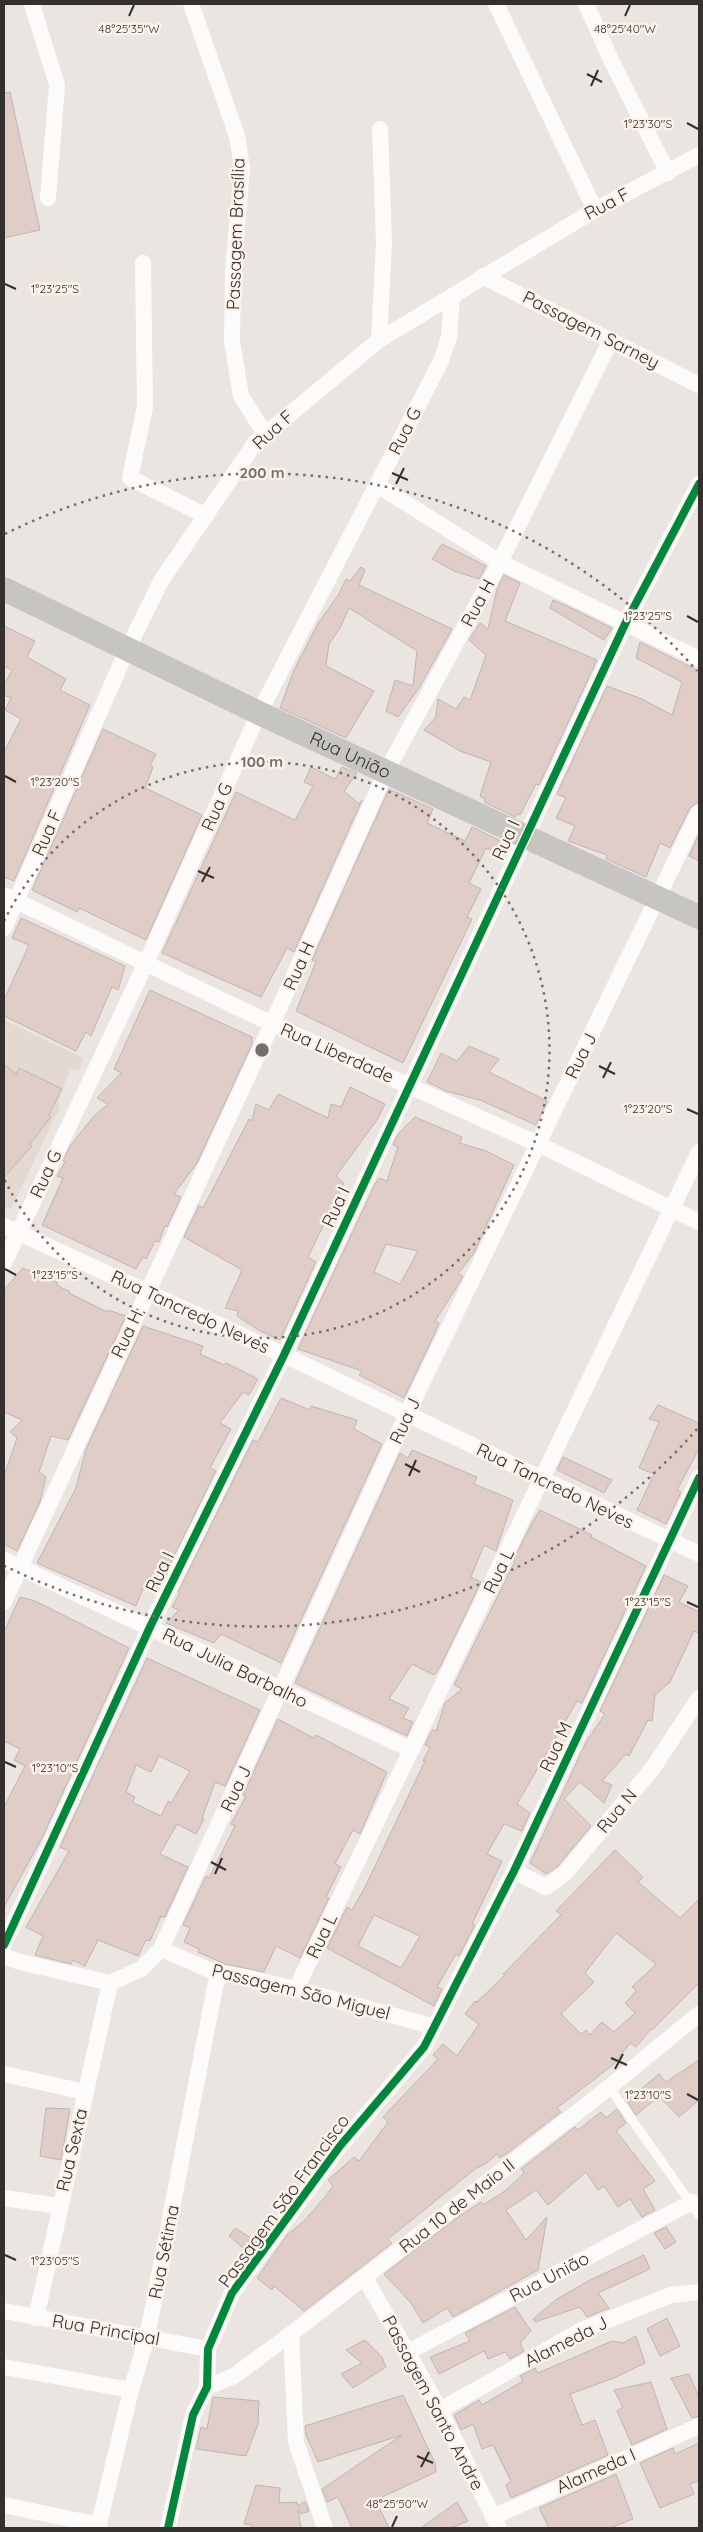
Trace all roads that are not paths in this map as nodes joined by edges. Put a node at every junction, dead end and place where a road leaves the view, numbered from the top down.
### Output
1 (32, 4) edge
2 (191, 4) edge
3 (496, 4) edge
4 (586, 4) edge
5 (380, 129) dead end
6 (699, 155) edge
7 (668, 173) junction
8 (48, 198) dead end
9 (595, 210) junction
10 (143, 263) dead end
11 (482, 276) junction
12 (452, 297) junction
13 (379, 340) junction
14 (611, 340) junction
15 (699, 385) edge
16 (265, 434) junction
17 (699, 484) edge
18 (377, 486) junction
19 (206, 516) junction
20 (500, 562) junction
21 (4, 589) edge
22 (626, 622) junction
23 (128, 648) junction
24 (699, 659) edge
25 (259, 713) junction
26 (386, 772) junction
27 (699, 812) edge
28 (524, 836) junction
29 (658, 897) junction
30 (10, 898) edge
31 (699, 917) edge
32 (4, 928) edge
33 (146, 963) junction
34 (272, 1024) junction
35 (409, 1086) junction
36 (538, 1144) junction
37 (699, 1152) edge
38 (673, 1209) junction
39 (699, 1222) edge
40 (11, 1230) edge
41 (4, 1264) edge
42 (147, 1292) junction
43 (284, 1355) junction
44 (407, 1414) junction
45 (699, 1478) edge
46 (543, 1480) junction
47 (670, 1541) junction
48 (699, 1554) edge
49 (4, 1560) edge
50 (20, 1568) junction
51 (4, 1602) edge
52 (150, 1627) junction
53 (282, 1691) junction
54 (699, 1698) edge
55 (412, 1750) junction
56 (514, 1871) junction
57 (4, 1945) edge
58 (161, 1950) junction
59 (4, 1956) edge
60 (221, 1975) junction
61 (110, 1983) junction
62 (296, 1989) junction
63 (699, 2014) edge
64 (435, 2027) junction
65 (4, 2074) edge
66 (609, 2087) junction
67 (85, 2092) junction
68 (4, 2198) edge
69 (59, 2206) junction
70 (695, 2209) edge
71 (365, 2278) junction
72 (699, 2292) edge
73 (4, 2311) edge
74 (36, 2318) junction
75 (291, 2334) junction
76 (147, 2336) junction
77 (208, 2349) junction
78 (408, 2352) junction
79 (4, 2367) edge
80 (207, 2387) junction
81 (131, 2390) junction
82 (440, 2410) junction
83 (699, 2426) edge
84 (4, 2505) edge
85 (496, 2522) edge
86 (99, 2527) edge
87 (168, 2528) edge
88 (325, 2528) edge

1 - 8 street
2 - 16 street, Passagem Brasília
3 - 9 street
4 - 7 street
5 - 13 street
6 - 7 street, Rua F
7 - 9 street, Rua F
9 - 11 street, Rua F
10 - 19 street
11 - 12 street, Rua F
11 - 14 street, Passagem Sarney
12 - 13 street, Rua F
12 - 18 street, Rua G
13 - 16 street, Rua F
14 - 15 street, Passagem Sarney
14 - 20 street, Rua H
16 - 19 street, Rua F
17 - 22 street, Rua I
18 - 20 street
18 - 25 street, Rua G
19 - 23 street, Rua F
20 - 22 street
20 - 26 street, Rua H
21 - 23 main road, Rua União
22 - 24 street
22 - 28 street, Rua I
23 - 25 main road, Rua União
23 - 30 street, Rua F
25 - 26 main road, Rua União
25 - 33 street, Rua G
26 - 28 main road, Rua União
26 - 34 street, Rua H
27 - 29 street
28 - 29 main road, Rua União
28 - 35 street, Rua I
29 - 31 main road, Rua União
29 - 36 street, Rua J
30 - 32 street, Rua F
30 - 33 street, Rua Liberdade
33 - 34 street, Rua Liberdade
33 - 40 street, Rua G
34 - 35 street, Rua Liberdade
34 - 42 street, Rua H
35 - 36 street, Rua Liberdade
35 - 43 street, Rua I
36 - 38 street, Rua Liberdade
36 - 44 street, Rua J
37 - 38 street, Rua L
38 - 39 street, Rua Liberdade
38 - 46 street, Rua L
40 - 41 street, Rua G
40 - 42 street, Rua Tancredo Neves
42 - 43 street, Rua Tancredo Neves
42 - 50 street, Rua H
43 - 44 street, Rua Tancredo Neves
43 - 52 street, Rua I
44 - 46 street, Rua Tancredo Neves
44 - 53 street, Rua J
45 - 47 street, Rua M
46 - 47 street, Rua Tancredo Neves
46 - 55 street, Rua L
47 - 48 street, Rua Tancredo Neves
47 - 56 street, Rua M
49 - 50 street, Rua Julia Barbalho
50 - 51 street, Rua H
50 - 52 street, Rua Julia Barbalho
52 - 53 street, Rua Julia Barbalho
52 - 57 street, Rua I
53 - 55 street, Rua Julia Barbalho
53 - 58 street, Rua J
54 - 56 street, Rua N
55 - 62 street, Rua L
56 - 64 street, Rua M
58 - 60 street, Passagem São Miguel
58 - 61 street
59 - 61 street
60 - 62 street, Passagem São Miguel
60 - 76 street, Rua Sétima
61 - 67 street, Rua Sexta
62 - 64 street, Passagem São Miguel
63 - 66 street, Rua 10 de Maio II
64 - 77 street, Passagem São Francisco
65 - 67 street
66 - 70 lane
66 - 71 street, Rua 10 de Maio II
67 - 69 street, Rua Sexta
68 - 69 street
69 - 74 street, Rua Sexta
70 - 78 street, Rua União
71 - 75 street, Rua 10 de Maio II
71 - 78 street, Passagem Santo Andre
72 - 82 street, Alameda J
73 - 74 street, Rua Principal
74 - 76 street, Rua Principal
75 - 80 street, Rua 10 de Maio II
75 - 88 street
76 - 77 street, Rua Principal
76 - 81 street, Rua Sétima
77 - 80 street, Passagem São Francisco
78 - 82 street, Passagem Santo Andre
79 - 81 street
80 - 87 street, Passagem São Francisco
81 - 86 street, Rua Sétima
82 - 85 street, Passagem Santo Andre
83 - 85 street, Alameda I
84 - 86 street

